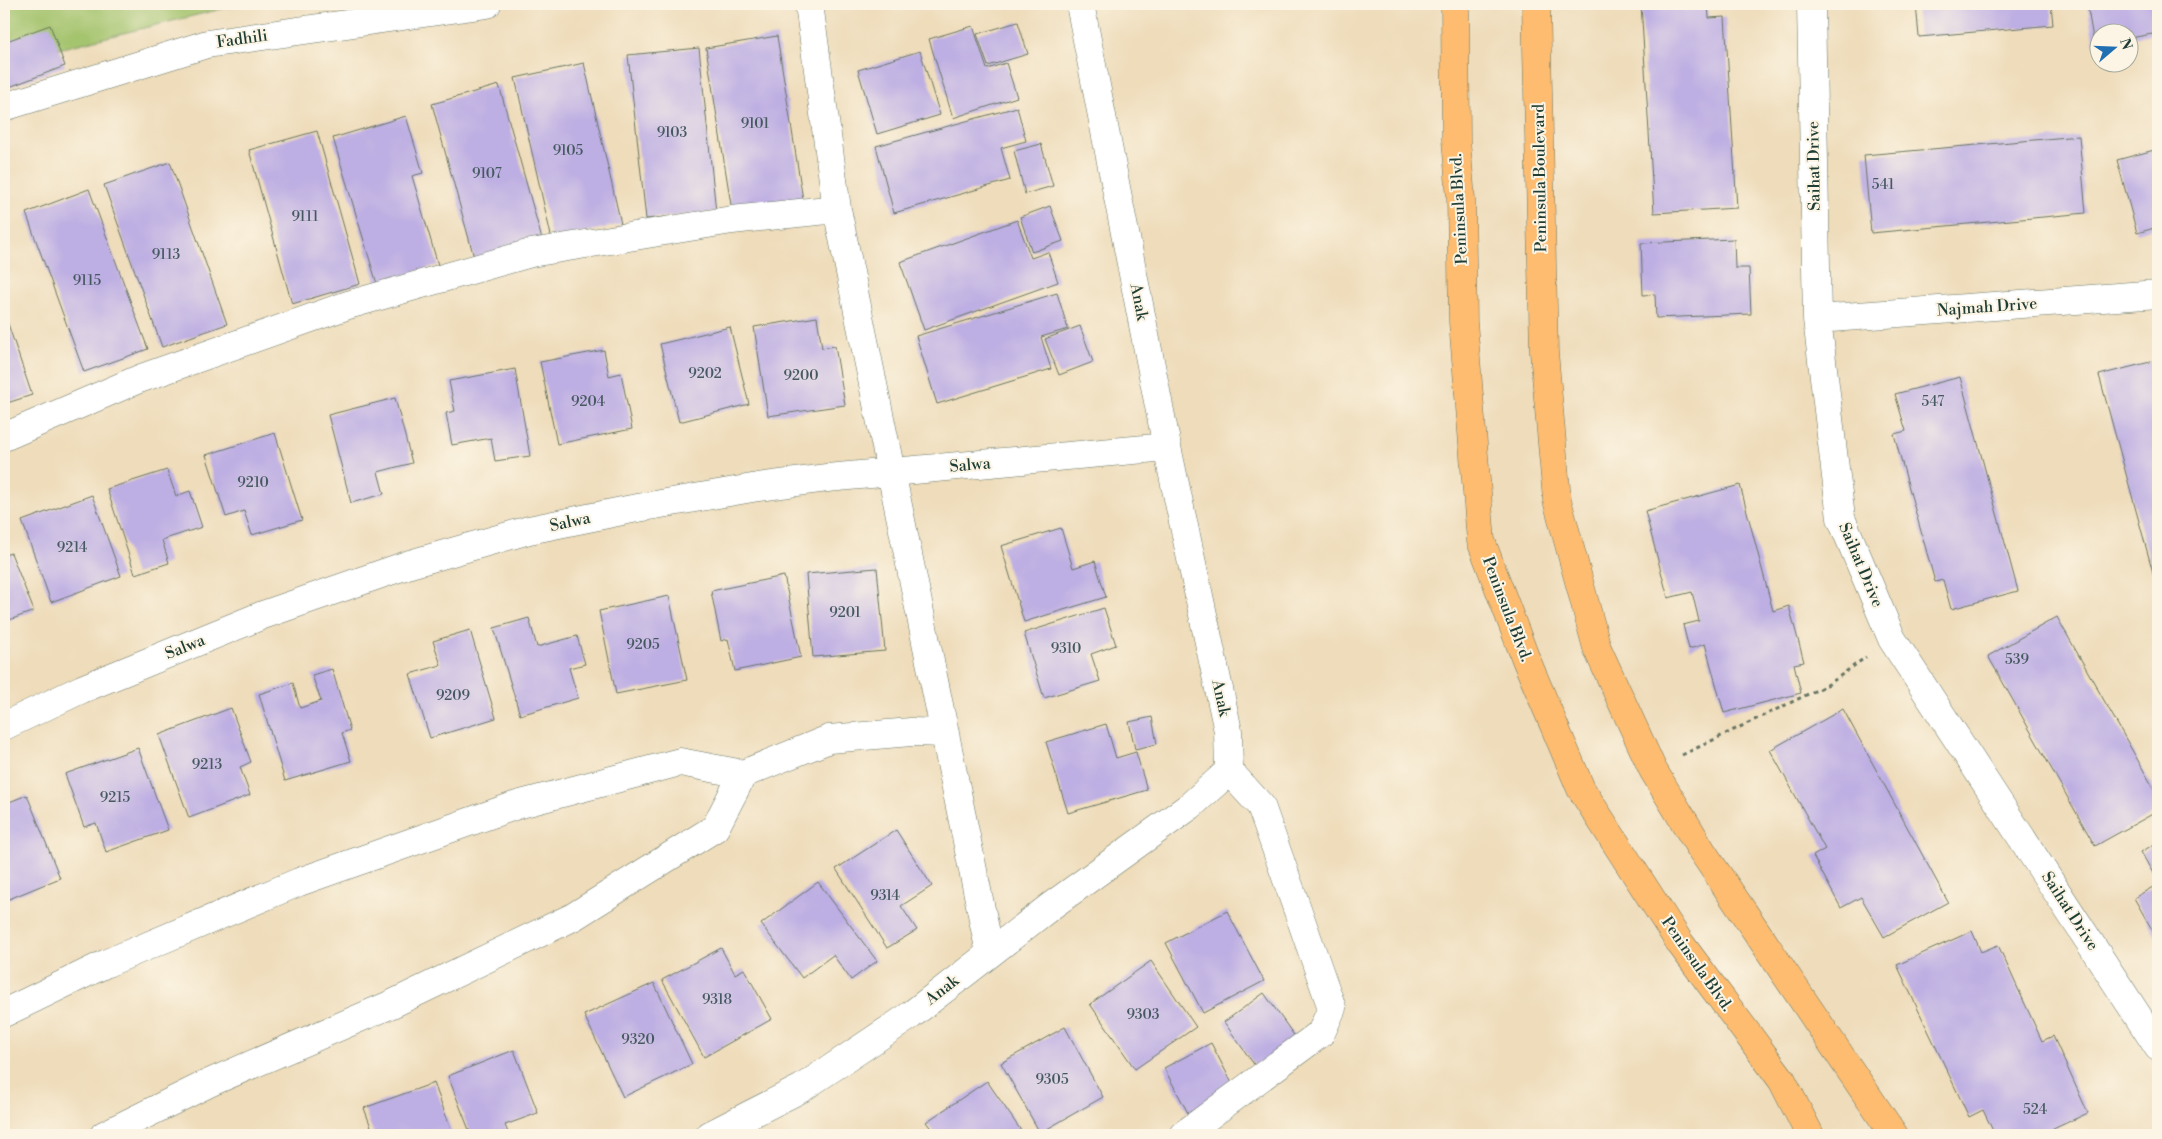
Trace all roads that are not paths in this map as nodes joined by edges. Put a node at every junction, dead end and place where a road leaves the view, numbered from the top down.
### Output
1 (487, 4) edge
2 (809, 4) edge
3 (1080, 4) edge
4 (1455, 4) edge
5 (1536, 4) edge
6 (1812, 4) edge
7 (4, 107) edge
8 (837, 209) junction
9 (2158, 294) edge
10 (1817, 319) junction
11 (4, 437) edge
12 (1167, 447) junction
13 (892, 472) junction
14 (4, 726) edge
15 (945, 733) junction
16 (1229, 771) junction
17 (743, 774) junction
18 (990, 953) junction
19 (4, 1013) edge
20 (2158, 1047) edge
21 (104, 1135) edge
22 (710, 1135) edge
23 (1182, 1135) edge
24 (1810, 1135) edge
25 (1894, 1135) edge

1 - 7 street, Fadhili
2 - 8 street
3 - 12 street, Anak
4 - 24 main road, Peninsula Blvd.
5 - 25 main road, Peninsula Boulevard
6 - 10 street, Saihat Drive
8 - 11 street
8 - 13 street
9 - 10 street, Najmah Drive
10 - 20 street, Saihat Drive
12 - 13 street, Salwa
12 - 16 street, Anak
13 - 14 street, Salwa
13 - 15 street
15 - 17 street
15 - 18 street
16 - 18 street, Anak
16 - 23 street
17 - 19 street
17 - 21 street
18 - 22 street, Anak

